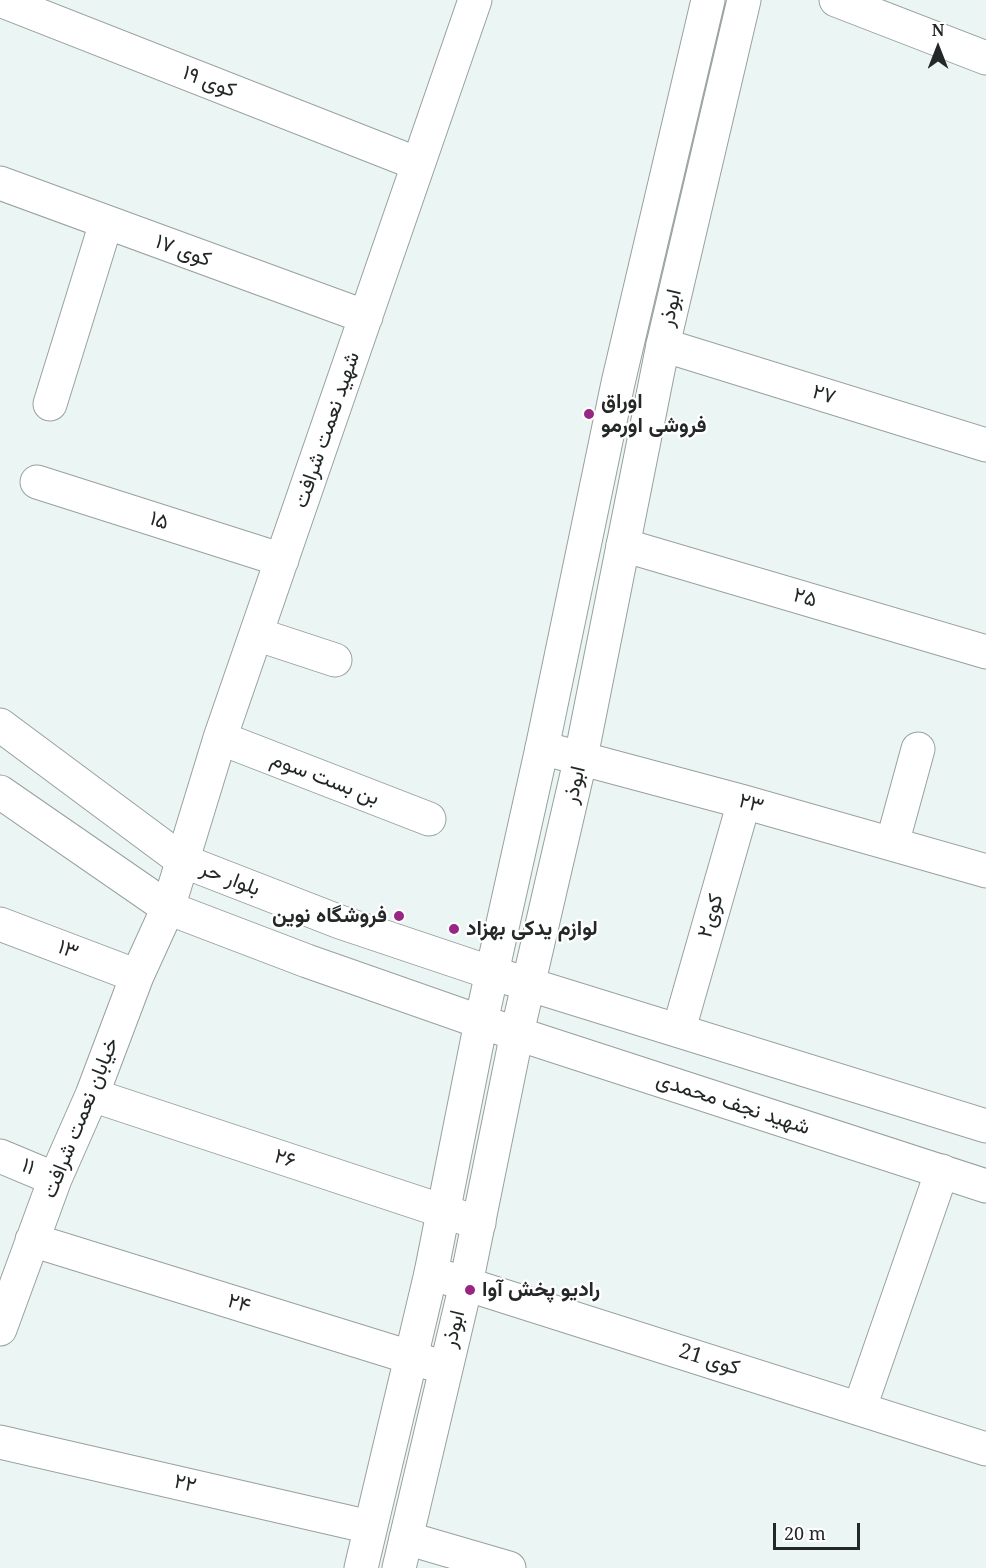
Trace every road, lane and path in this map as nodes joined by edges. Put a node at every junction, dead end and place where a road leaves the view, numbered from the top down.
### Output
1 (0, 0) edge
2 (475, 0) edge
3 (708, 0) edge
4 (744, 0) edge
5 (836, 0) edge
6 (986, 58) edge
7 (418, 164) junction
8 (0, 183) edge
9 (105, 223) junction
10 (366, 317) junction
11 (663, 345) junction
12 (618, 383) junction
13 (653, 392) junction
14 (50, 404) dead end
15 (986, 445) edge
16 (37, 482) dead end
17 (623, 545) junction
18 (282, 560) junction
19 (256, 634) junction
20 (986, 652) edge
21 (335, 660) dead end
22 (0, 725) edge
23 (220, 738) junction
24 (542, 748) junction
25 (918, 748) dead end
26 (581, 757) junction
27 (0, 792) edge
28 (744, 801) junction
29 (429, 819) dead end
30 (892, 844) junction
31 (183, 861) junction
32 (972, 867) edge
33 (168, 908) junction
34 (0, 924) edge
35 (492, 973) junction
36 (137, 976) junction
37 (529, 984) junction
38 (481, 1022) junction
39 (679, 1029) junction
40 (517, 1033) junction
41 (92, 1095) junction
42 (986, 1125) edge
43 (0, 1156) edge
44 (942, 1172) junction
45 (55, 1179) junction
46 (986, 1186) edge
47 (444, 1211) junction
48 (479, 1223) junction
49 (32, 1240) junction
50 (431, 1273) junction
51 (466, 1284) junction
52 (0, 1329) edge
53 (411, 1358) junction
54 (445, 1368) junction
55 (860, 1407) junction
56 (0, 1442) edge
57 (986, 1449) edge
58 (370, 1527) junction
59 (402, 1553) edge
60 (361, 1568) edge
61 (509, 1568) edge

1 - 7 street, کوی ۱۹
2 - 7 street, شهید نعمت شرافت
3 - 12 street, ابوذر
4 - 11 street, ابوذر
5 - 6 street
7 - 10 street, شهید نعمت شرافت
8 - 9 street, کوی ۱۷
9 - 10 street, کوی ۱۷
9 - 14 street
10 - 18 street, شهید نعمت شرافت
11 - 13 street, ابوذر
11 - 15 street, ۲۷
12 - 13 street
12 - 24 street, ابوذر
13 - 17 street, ابوذر
16 - 18 street, ۱۵
17 - 20 street, ۲۵
17 - 26 street, ابوذر
18 - 19 street, شهید نعمت شرافت
19 - 21 street
19 - 23 street, شهید نعمت شرافت
22 - 31 street, بلوار حر
23 - 29 street, بن بست سوم
23 - 31 street, شهید نعمت شرافت
24 - 26 street, ۲۳
24 - 35 street, ابوذر
25 - 30 street
26 - 28 street, ۲۳
26 - 37 street, ابوذر
27 - 33 street
28 - 30 street, ۲۳
28 - 39 street, کوی۲
30 - 32 street, ۲۳
31 - 33 street, شهید نعمت شرافت
31 - 35 street, بلوار حر
33 - 36 street, خیابان نعمت شرافت
33 - 38 street
34 - 36 street, ۱۳
35 - 37 street
35 - 38 street, ابوذر
36 - 41 street, خیابان نعمت شرافت
37 - 39 street
37 - 40 street, ابوذر
38 - 40 street, شهید نجف محمدی
38 - 47 street, ابوذر
39 - 42 street
40 - 44 street, شهید نجف محمدی
40 - 48 street, ابوذر
41 - 45 street, خیابان نعمت شرافت
41 - 47 street, ۲۶
43 - 45 street, ۱۱
44 - 46 street, شهید نجف محمدی
44 - 55 street
45 - 49 street, خیابان نعمت شرافت
47 - 48 street, ۲۶
47 - 50 street, ابوذر
48 - 51 street, ابوذر
49 - 52 street, خیابان نعمت شرافت
49 - 53 street, ۲۴
50 - 51 street, کوی 21
50 - 53 street, ابوذر
51 - 54 street, ابوذر
51 - 55 street, کوی 21
53 - 54 street, ۲۴
53 - 58 street, ابوذر
54 - 59 street, ابوذر
55 - 57 street, کوی 21
56 - 58 street, ۲۲
58 - 60 street, ابوذر
59 - 61 street

